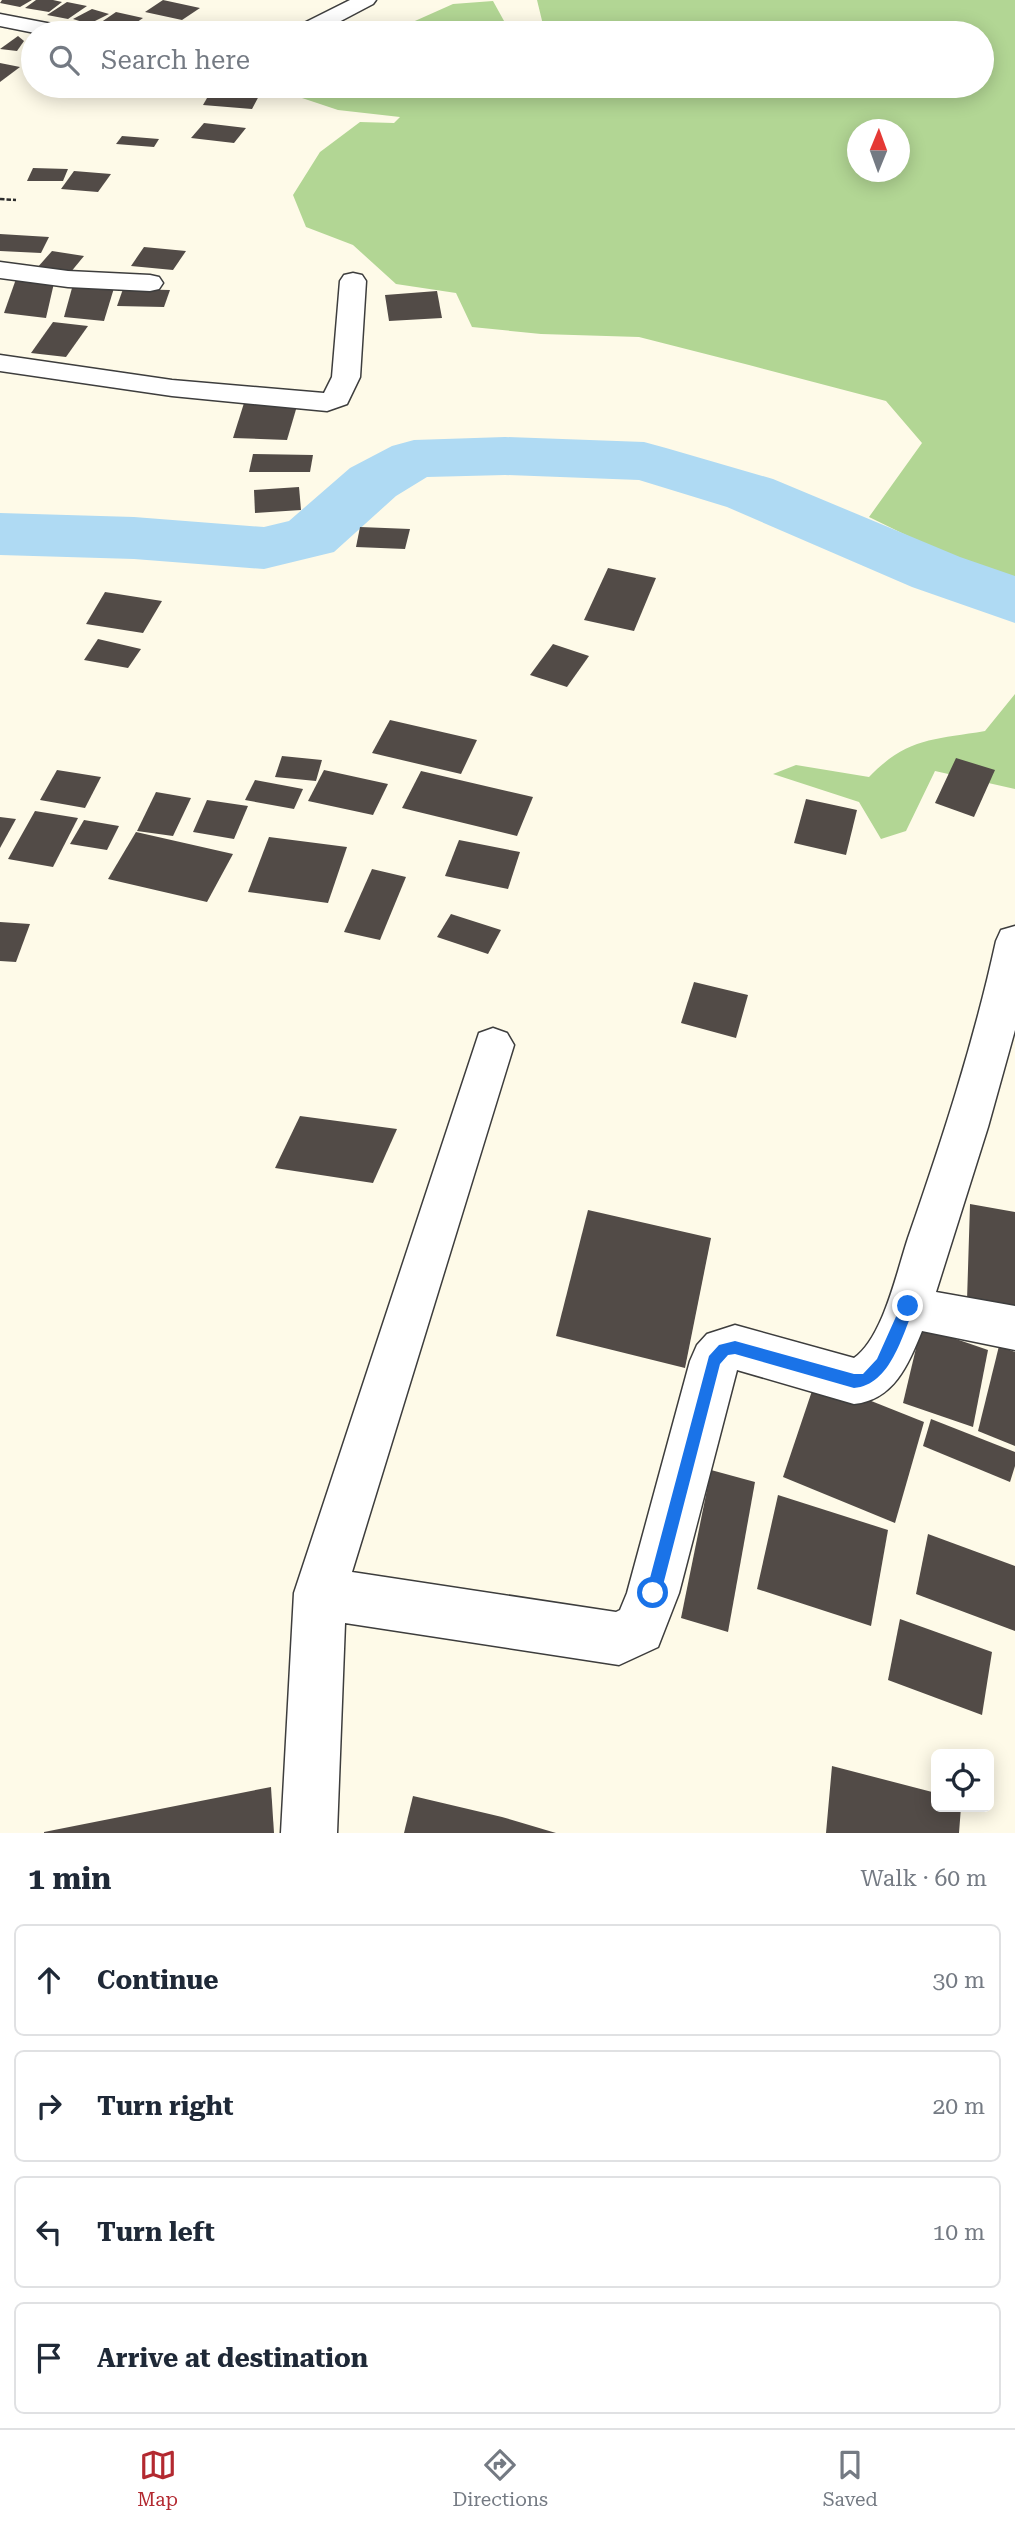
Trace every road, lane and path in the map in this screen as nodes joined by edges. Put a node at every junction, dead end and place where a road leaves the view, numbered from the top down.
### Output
1 (366, 0) edge
2 (0, 20) edge
3 (325, 21) edge
4 (21, 24) edge
5 (0, 199) edge
6 (16, 200) dead end
7 (0, 270) edge
8 (353, 281) dead end
9 (150, 283) dead end
10 (0, 363) edge
11 (1015, 941) edge
12 (493, 1045) dead end
13 (908, 1306) junction
14 (1015, 1328) edge
15 (320, 1593) junction
16 (309, 1833) edge

1 - 3 street
2 - 4 street
5 - 6 path
7 - 9 street
8 - 10 street
11 - 13 street
12 - 15 street
13 - 14 street
13 - 15 street
15 - 16 street

